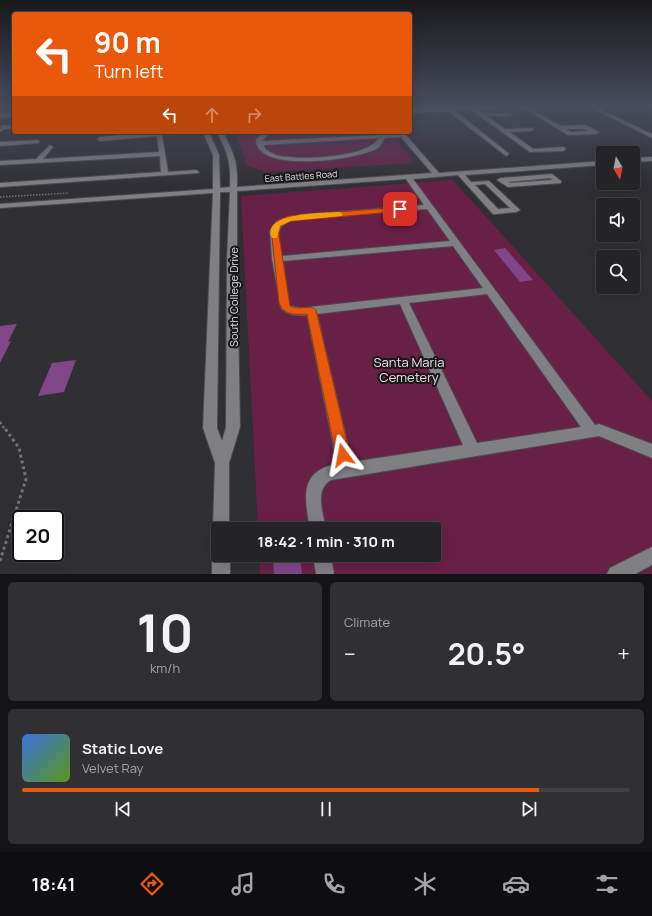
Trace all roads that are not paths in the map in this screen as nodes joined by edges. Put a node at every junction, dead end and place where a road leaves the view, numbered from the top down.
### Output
1 (149, 134) edge
2 (159, 134) edge
3 (207, 134) edge
4 (221, 134) edge
5 (264, 134) edge
6 (383, 134) edge
7 (401, 134) edge
8 (481, 134) edge
9 (507, 134) edge
10 (100, 139) dead end
11 (37, 142) dead end
12 (0, 144) edge
13 (259, 144) junction
14 (50, 147) dead end
15 (563, 149) dead end
16 (162, 154) junction
17 (506, 154) dead end
18 (652, 159) edge
19 (640, 160) edge
20 (38, 161) junction
21 (0, 163) edge
22 (596, 164) edge
23 (492, 171) junction
24 (196, 172) dead end
25 (459, 173) junction
26 (163, 175) junction
27 (436, 175) junction
28 (408, 177) junction
29 (501, 180) junction
30 (469, 184) junction
31 (0, 185) edge
32 (234, 189) junction
33 (216, 191) junction
34 (0, 206) edge
35 (429, 207) junction
36 (455, 243) junction
37 (278, 259) junction
38 (490, 290) junction
39 (403, 300) junction
40 (311, 310) junction
41 (592, 431) junction
42 (473, 450) junction
43 (652, 451) edge
44 (222, 463) junction
45 (346, 470) junction
46 (221, 522) edge
47 (317, 522) edge
48 (652, 556) edge
49 (221, 562) edge
50 (323, 562) edge
51 (221, 574) edge
52 (325, 574) edge
53 (616, 574) edge

1 - 10 street
2 - 16 street
3 - 33 street, South College Drive
4 - 32 street, South College Drive
5 - 13 street
6 - 7 street
6 - 13 street
6 - 13 street
7 - 27 street
8 - 17 street
9 - 15 street
11 - 12 street
14 - 20 street
16 - 20 street
16 - 26 street
18 - 19 street
20 - 21 street
22 - 23 street, East Battles Road
23 - 25 street, East Battles Road
23 - 29 street
24 - 26 street
25 - 27 street, East Battles Road
25 - 30 street
26 - 31 street
27 - 28 street, East Battles Road
28 - 32 street, East Battles Road
28 - 35 street
29 - 29 street
30 - 30 street
32 - 33 street, East Battles Road
32 - 44 street, South College Drive
33 - 34 street, East Battles Road
33 - 44 street, South College Drive
35 - 36 street
35 - 37 street
36 - 37 street
36 - 38 street
37 - 40 street
38 - 39 street
38 - 41 street
39 - 40 street
39 - 42 street
40 - 45 street
41 - 42 street
41 - 43 street
42 - 45 street
44 - 46 street, South College Drive
45 - 47 street
48 - 53 street
49 - 51 street
50 - 52 street

